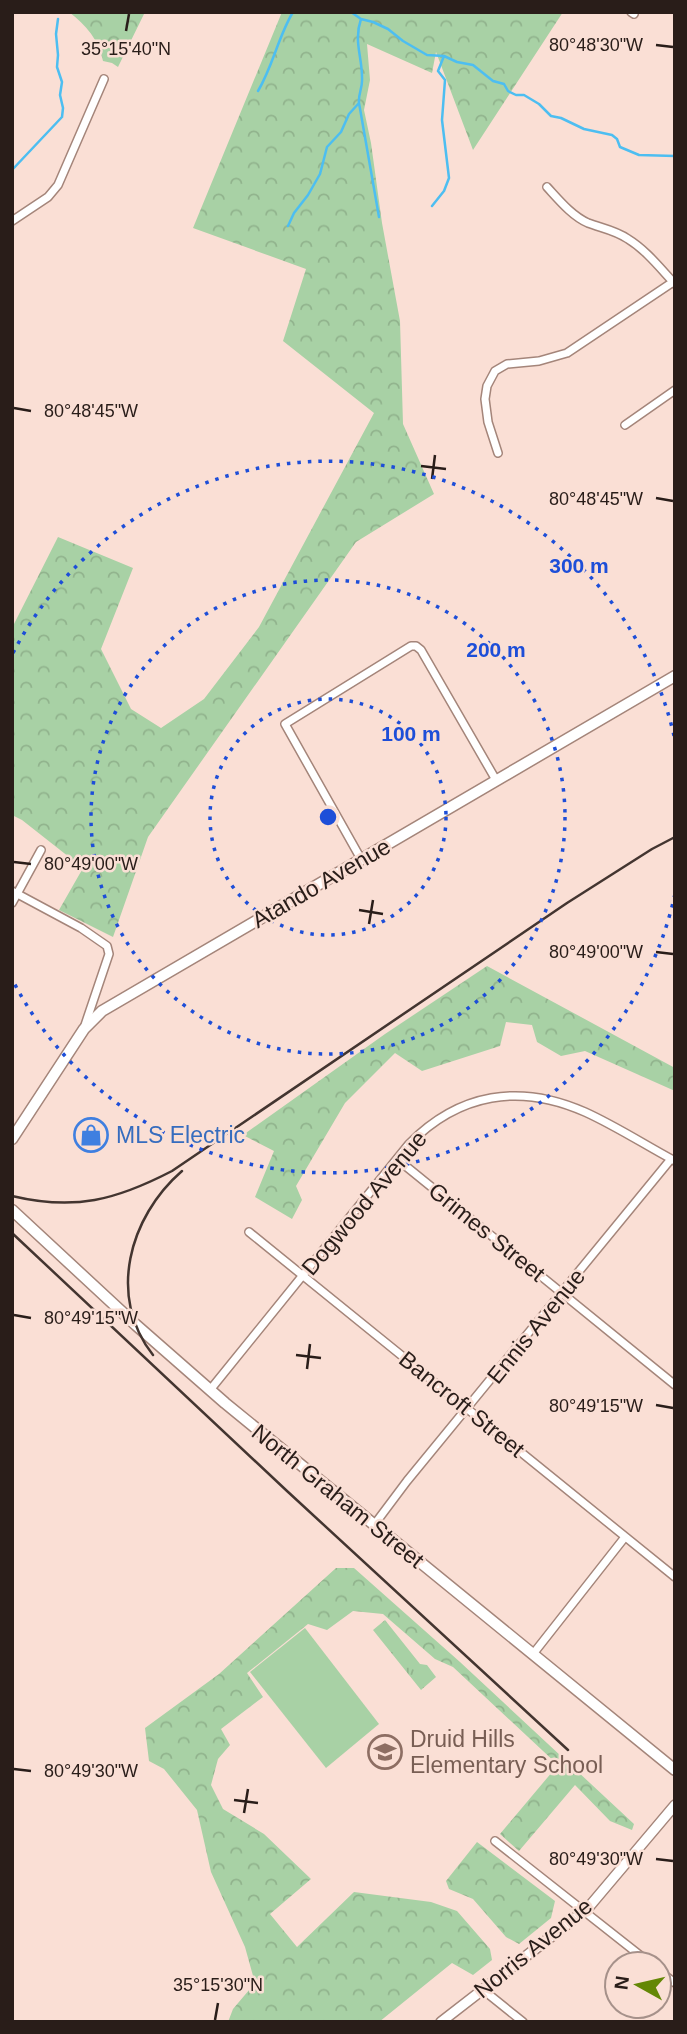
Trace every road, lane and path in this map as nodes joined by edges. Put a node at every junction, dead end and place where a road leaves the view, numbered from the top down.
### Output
1 (104, 79) dead end
2 (547, 187) dead end
3 (12, 221) edge
4 (674, 283) edge
5 (675, 390) edge
6 (625, 425) dead end
7 (498, 453) dead end
8 (675, 676) edge
9 (496, 780) junction
10 (41, 849) dead end
11 (361, 859) junction
12 (15, 892) edge
13 (12, 903) edge
14 (84, 1029) junction
15 (12, 1139) edge
16 (397, 1159) junction
17 (673, 1160) edge
18 (12, 1210) edge
19 (249, 1232) dead end
20 (303, 1276) junction
21 (562, 1293) junction
22 (675, 1385) edge
23 (210, 1390) junction
24 (468, 1409) junction
25 (374, 1525) junction
26 (625, 1537) junction
27 (675, 1577) edge
28 (533, 1654) junction
29 (675, 1770) edge
30 (675, 1805) edge
31 (495, 1841) dead end
32 (584, 1911) junction
33 (633, 1950) edge
34 (482, 1989) junction
35 (441, 2022) edge
36 (523, 2022) edge

1 - 3 street
2 - 4 street
4 - 7 street
5 - 6 street
8 - 9 main road, Atando Avenue
9 - 11 main road, Atando Avenue
9 - 11 street
10 - 12 street
11 - 14 main road, Atando Avenue
12 - 13 street
12 - 14 street
14 - 15 main road, Atando Avenue
16 - 17 street, Dogwood Avenue
16 - 20 street, Dogwood Avenue
16 - 21 street, Grimes Street
17 - 21 street, Ennis Avenue
18 - 23 main road, North Graham Street
19 - 20 street, Bancroft Street
20 - 23 street, Dogwood Avenue
20 - 24 street, Bancroft Street
21 - 22 street, Grimes Street
21 - 24 street, Ennis Avenue
23 - 25 main road, North Graham Street
24 - 25 street, Ennis Avenue
24 - 26 street, Bancroft Street
25 - 28 main road, North Graham Street
26 - 27 street, Bancroft Street
26 - 28 street
28 - 29 main road, North Graham Street
30 - 32 street, Norris Avenue
31 - 32 street
32 - 33 street
32 - 34 street, Norris Avenue
34 - 35 street, Norris Avenue
34 - 36 street

